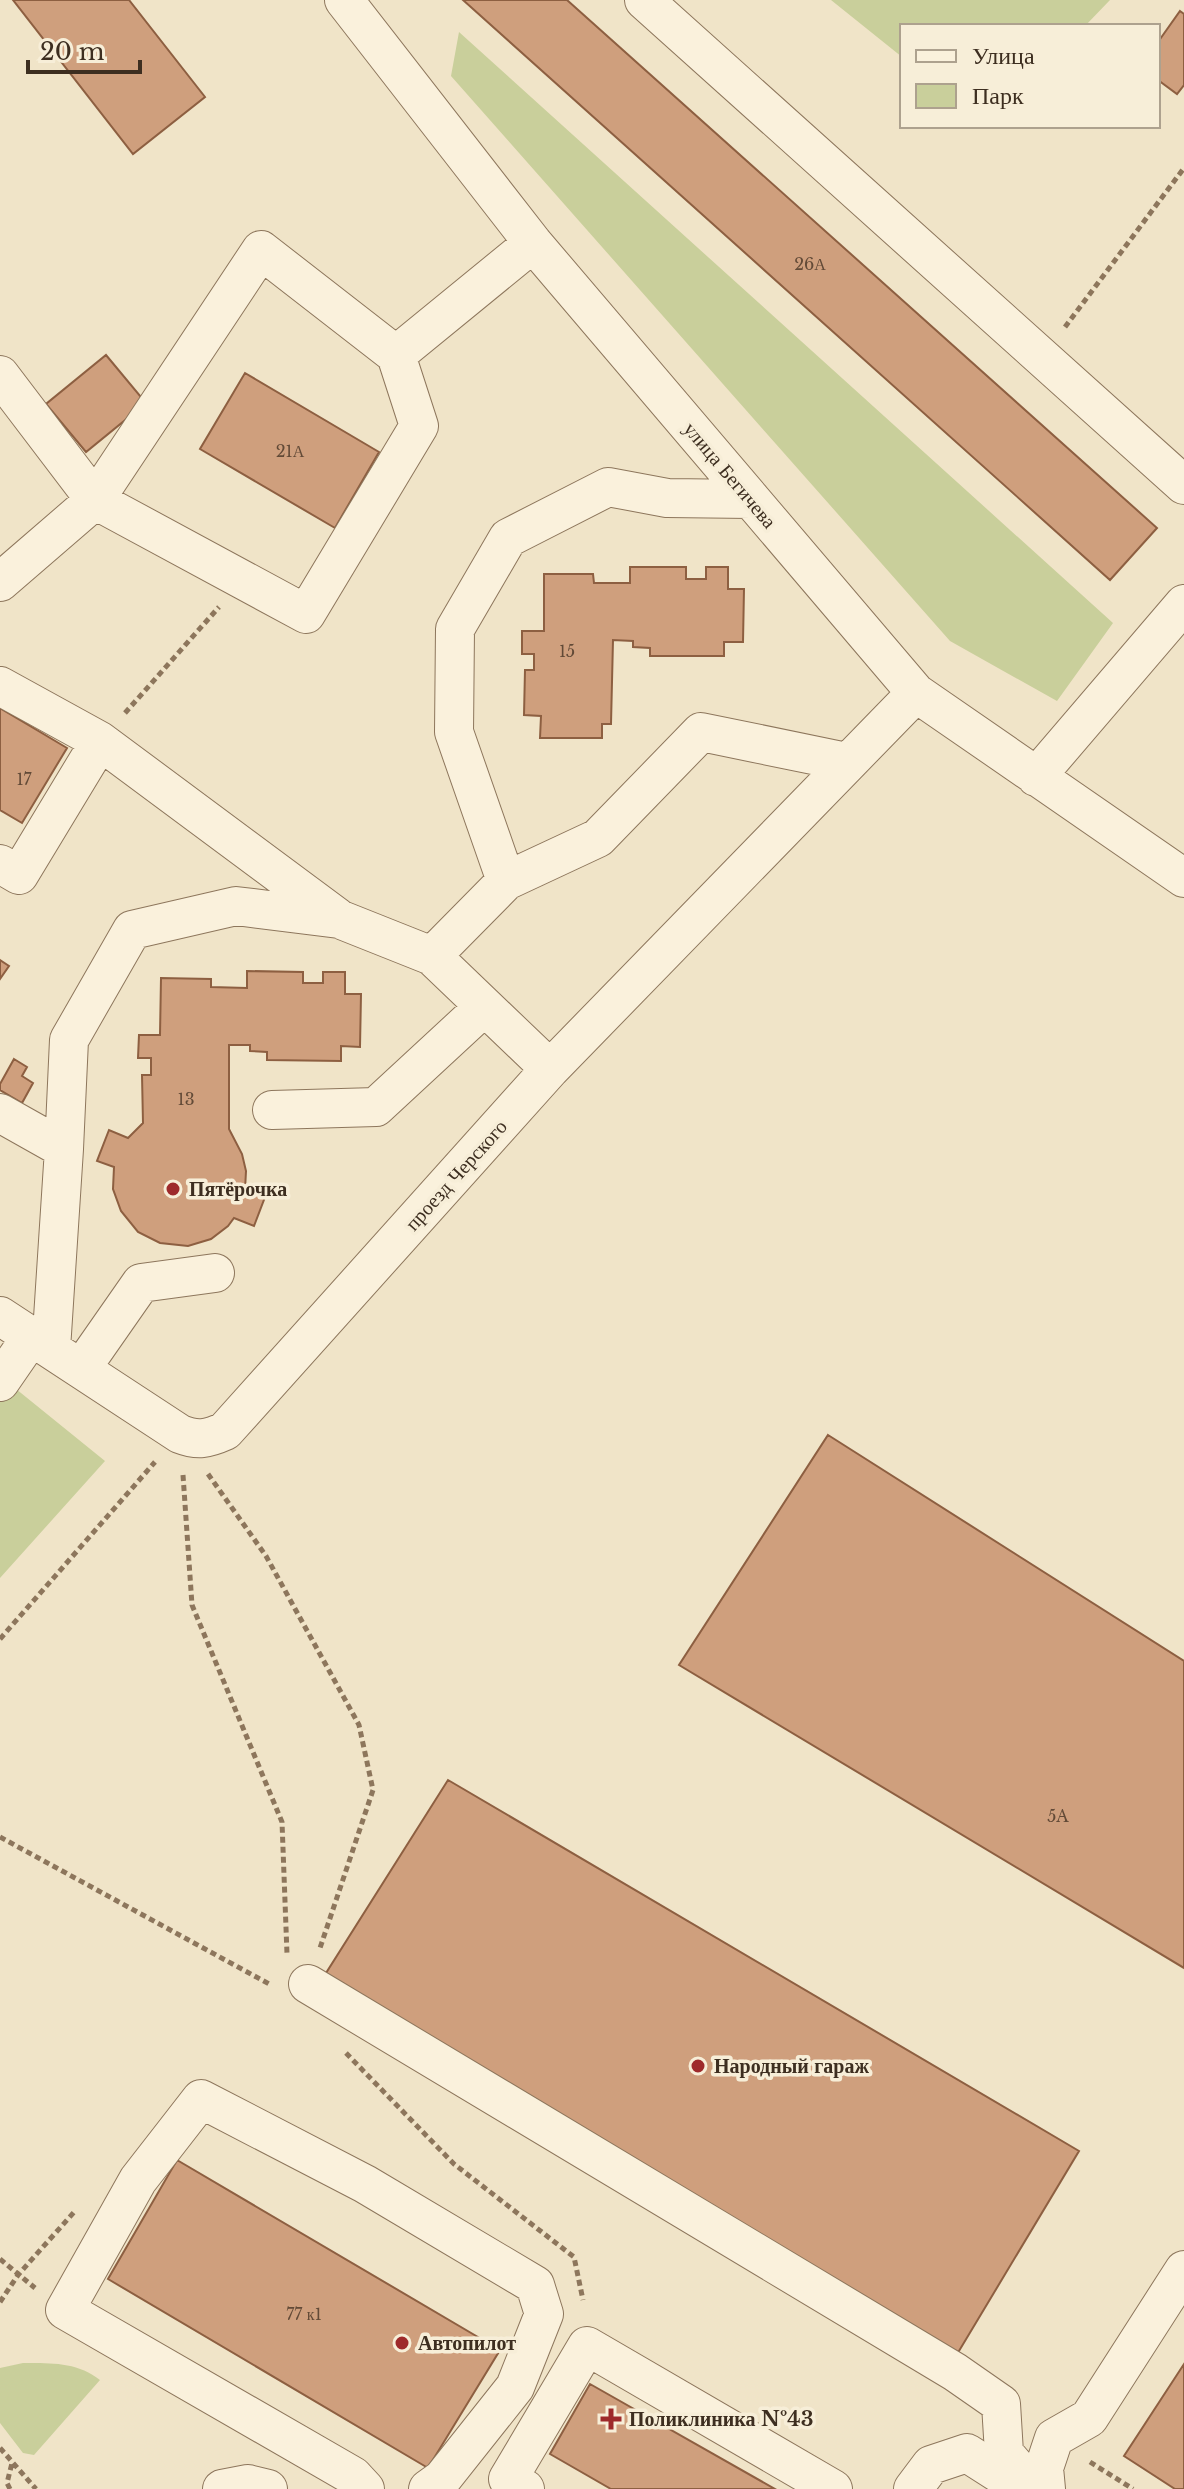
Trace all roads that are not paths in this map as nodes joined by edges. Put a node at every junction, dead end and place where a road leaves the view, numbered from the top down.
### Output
1 (344, 0) edge
2 (644, 0) edge
3 (533, 243) junction
4 (396, 355) junction
5 (0, 375) edge
6 (1184, 485) edge
7 (751, 499) junction
8 (95, 500) junction
9 (0, 582) edge
10 (1184, 604) edge
11 (0, 686) edge
12 (916, 693) junction
13 (100, 741) junction
14 (847, 762) junction
15 (1036, 777) junction
16 (0, 864) edge
17 (1184, 878) edge
18 (506, 881) junction
19 (339, 919) junction
20 (432, 956) junction
21 (484, 1007) junction
22 (550, 1069) junction
23 (272, 1110) dead end
24 (0, 1113) edge
25 (64, 1149) junction
26 (215, 1273) dead end
27 (0, 1316) edge
28 (54, 1351) junction
29 (0, 1382) edge
30 (290, 1978) road end
31 (1184, 2270) edge
32 (222, 2489) edge
33 (268, 2489) edge
34 (365, 2489) edge
35 (428, 2489) edge
36 (525, 2489) edge
37 (833, 2489) edge
38 (913, 2489) edge
39 (1024, 2489) edge
40 (1035, 2489) edge
41 (1046, 2489) edge

1 - 3 street, улица Бегичева
2 - 6 street
3 - 4 street
3 - 7 street, улица Бегичева
4 - 8 street
4 - 8 street
5 - 8 street
7 - 12 street, улица Бегичева
7 - 18 street
8 - 9 street
10 - 15 street
11 - 13 street
12 - 14 street, проезд Черского
12 - 15 street, улица Бегичева
13 - 16 street
13 - 19 street
14 - 18 street
14 - 22 street, проезд Черского
15 - 17 street, улица Бегичева
18 - 20 street
19 - 20 street
19 - 25 street
20 - 21 street
21 - 22 street
21 - 23 street
22 - 28 street, проезд Черского
24 - 25 street
25 - 28 street
26 - 28 street
27 - 28 street
28 - 29 street
30 - 40 street
31 - 41 street
32 - 33 street
34 - 35 street
36 - 37 street
38 - 39 street

